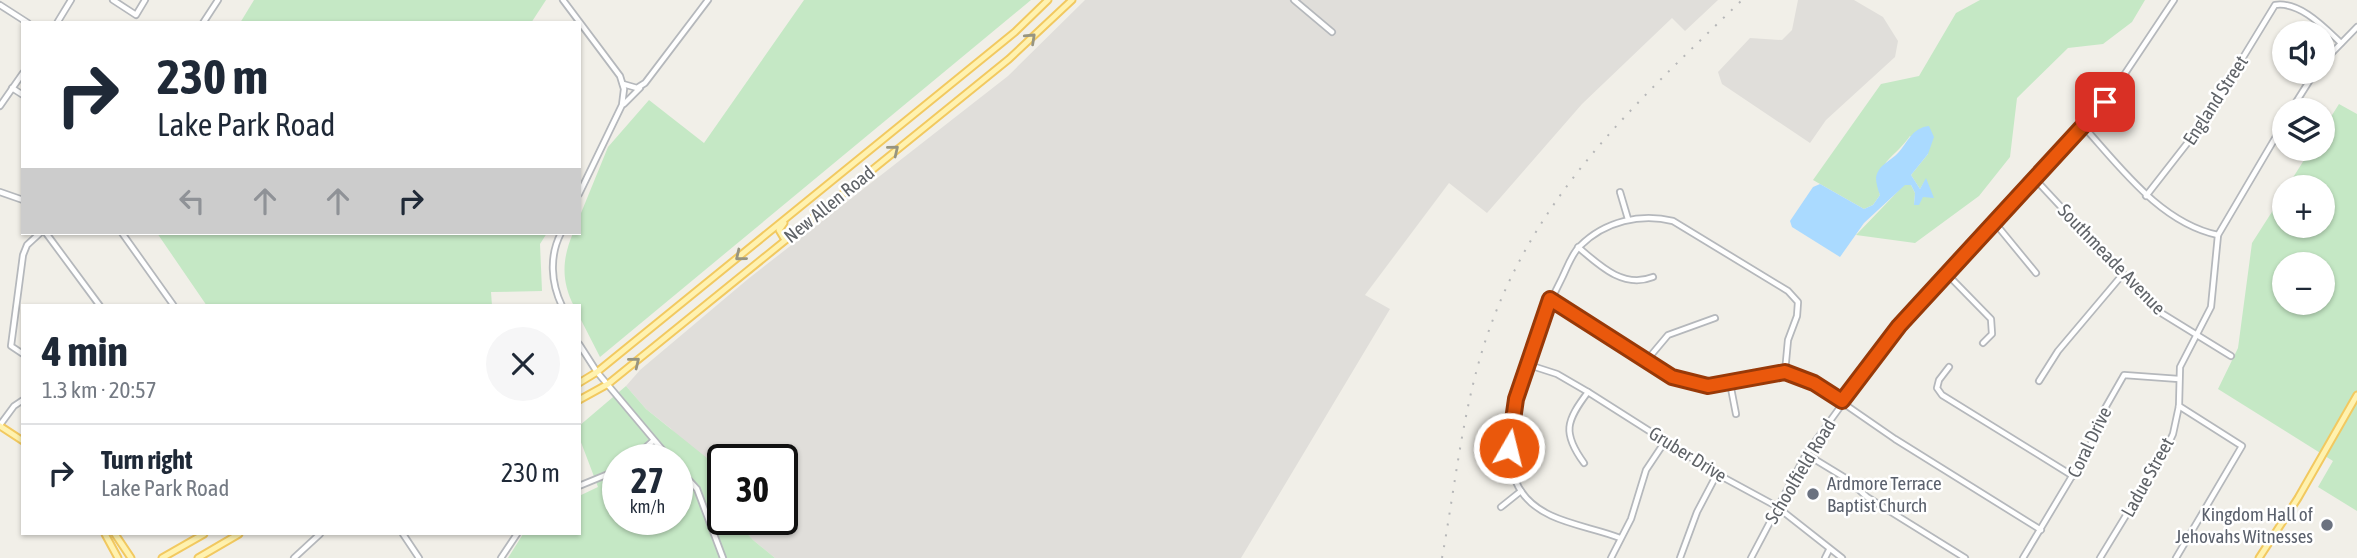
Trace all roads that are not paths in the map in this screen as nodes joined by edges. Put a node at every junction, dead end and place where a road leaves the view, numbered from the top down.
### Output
1 (71, 0) edge
2 (113, 0) edge
3 (145, 0) edge
4 (218, 0) edge
5 (563, 0) edge
6 (708, 0) edge
7 (1048, 0) edge
8 (1072, 0) edge
9 (1294, 0) edge
10 (2174, 0) edge
11 (0, 5) edge
12 (25, 21) edge
13 (58, 21) edge
14 (204, 21) edge
15 (578, 21) edge
16 (581, 25) edge
17 (2357, 27) edge
18 (1332, 32) dead end
19 (2341, 43) junction
20 (2335, 49) edge
21 (21, 76) edge
22 (623, 84) junction
23 (641, 87) junction
24 (12, 88) junction
25 (21, 94) edge
26 (0, 106) edge
27 (622, 106) junction
28 (2084, 127) junction
29 (2272, 149) edge
30 (2035, 178) junction
31 (581, 190) edge
32 (0, 192) edge
33 (1620, 192) dead end
34 (2146, 196) junction
35 (21, 199) edge
36 (793, 213) junction
37 (1628, 219) junction
38 (1995, 223) junction
39 (38, 235) edge
40 (47, 235) edge
41 (123, 235) edge
42 (560, 235) edge
43 (2218, 235) junction
44 (785, 240) junction
45 (1578, 247) junction
46 (2036, 273) dead end
47 (2123, 274) junction
48 (1947, 275) junction
49 (1653, 277) dead end
50 (1550, 299) junction
51 (99, 304) edge
52 (173, 304) edge
53 (561, 304) edge
54 (1715, 318) dead end
55 (2197, 334) junction
56 (1983, 343) dead end
57 (581, 347) edge
58 (21, 353) edge
59 (2231, 356) dead end
60 (1647, 360) junction
61 (1526, 364) junction
62 (1950, 367) dead end
63 (597, 372) junction
64 (1785, 372) junction
65 (2179, 379) junction
66 (2039, 381) dead end
67 (581, 382) edge
68 (1730, 383) junction
69 (608, 384) junction
70 (1588, 392) junction
71 (2357, 396) edge
72 (581, 399) edge
73 (21, 401) edge
74 (1842, 401) junction
75 (2179, 406) junction
76 (1736, 414) dead end
77 (0, 425) edge
78 (21, 440) edge
79 (1666, 440) junction
80 (653, 441) junction
81 (650, 444) edge
82 (656, 444) edge
83 (1806, 454) junction
84 (1584, 463) dead end
85 (1717, 474) junction
86 (2073, 476) junction
87 (602, 477) edge
88 (581, 485) edge
89 (693, 485) edge
90 (1521, 491) junction
91 (1776, 506) junction
92 (1501, 507) dead end
93 (2041, 530) junction
94 (106, 535) edge
95 (116, 535) edge
96 (202, 535) edge
97 (237, 535) edge
98 (319, 535) edge
99 (404, 535) edge
100 (516, 535) edge
101 (1620, 538) junction
102 (1829, 550) junction
103 (118, 558) edge
104 (131, 558) edge
105 (162, 558) edge
106 (198, 558) edge
107 (294, 558) edge
108 (419, 558) edge
109 (501, 558) edge
110 (723, 558) edge
111 (1611, 558) edge
112 (1680, 558) edge
113 (1751, 558) edge
114 (1825, 558) edge
115 (1842, 558) edge
116 (1965, 558) edge
117 (2024, 558) edge
118 (2101, 558) edge
119 (2176, 558) edge
120 (2259, 558) edge

1 - 13 street
2 - 3 street
4 - 14 street
5 - 15 street
6 - 23 street
7 - 36 main road, New Allen Road
44 -> 8 main road, New Allen Road
9 - 18 street
10 - 28 street, Schoolfield Road
11 - 12 street
16 - 22 street
17 - 19 street
19 - 20 street
19 - 34 street, England Street
21 - 24 street
22 - 23 street
22 - 27 street
23 - 27 street
24 - 25 street
24 - 26 street
27 - 31 street
28 - 30 street, Schoolfield Road
28 - 34 street
29 - 43 street, Ladue Street
30 - 38 street, Schoolfield Road
30 - 47 street, Southmeade Avenue
32 - 35 street
33 - 37 street
34 - 43 street
36 - 44 main road
36 -> 63 main road, New Allen Road
37 - 45 street
37 - 64 street
38 - 46 street
38 - 48 street, Schoolfield Road
39 - 58 street
40 - 51 street
41 - 52 street
42 - 53 street
43 - 55 street, Ladue Street
69 -> 44 main road, New Allen Road
45 - 49 street
45 - 50 street
47 - 55 street, Southmeade Avenue
47 - 66 street
48 - 56 street
48 - 74 street, Schoolfield Road
50 - 60 street
50 - 61 street
54 - 60 street
55 - 59 street, Southmeade Avenue
55 - 65 street, Ladue Street
57 - 63 street
60 - 68 street
61 - 70 street, Gruber Drive
61 - 90 street
62 - 86 street
63 - 67 main road, New Allen Road
63 - 69 street
64 - 68 street
64 - 74 street
65 - 75 street, Ladue Street
65 - 86 street, Coral Drive
68 - 76 street
69 - 72 main road, New Allen Road
69 - 80 street
70 - 79 street, Gruber Drive
70 - 84 street
71 - 120 main road
73 - 77 street
74 - 83 street, Schoolfield Road
74 - 93 street
75 - 118 street, Ladue Street
75 - 119 street
77 - 78 main road
79 - 85 street, Gruber Drive
79 - 101 street
80 - 81 street
80 - 82 street
83 - 91 street, Schoolfield Road
83 - 116 street
85 - 91 street, Gruber Drive
85 - 112 street
86 - 93 street, Coral Drive
87 - 88 street
89 - 110 street
90 - 92 street
90 - 101 street
91 - 102 street, Gruber Drive
91 - 113 street, Schoolfield Road
93 - 117 street, Coral Drive
94 - 103 main road
95 - 104 main road
96 - 105 main road
97 - 106 main road
98 - 107 street
99 - 108 street
100 - 109 street
101 - 111 street
102 - 114 street
102 - 115 street, Gruber Drive

